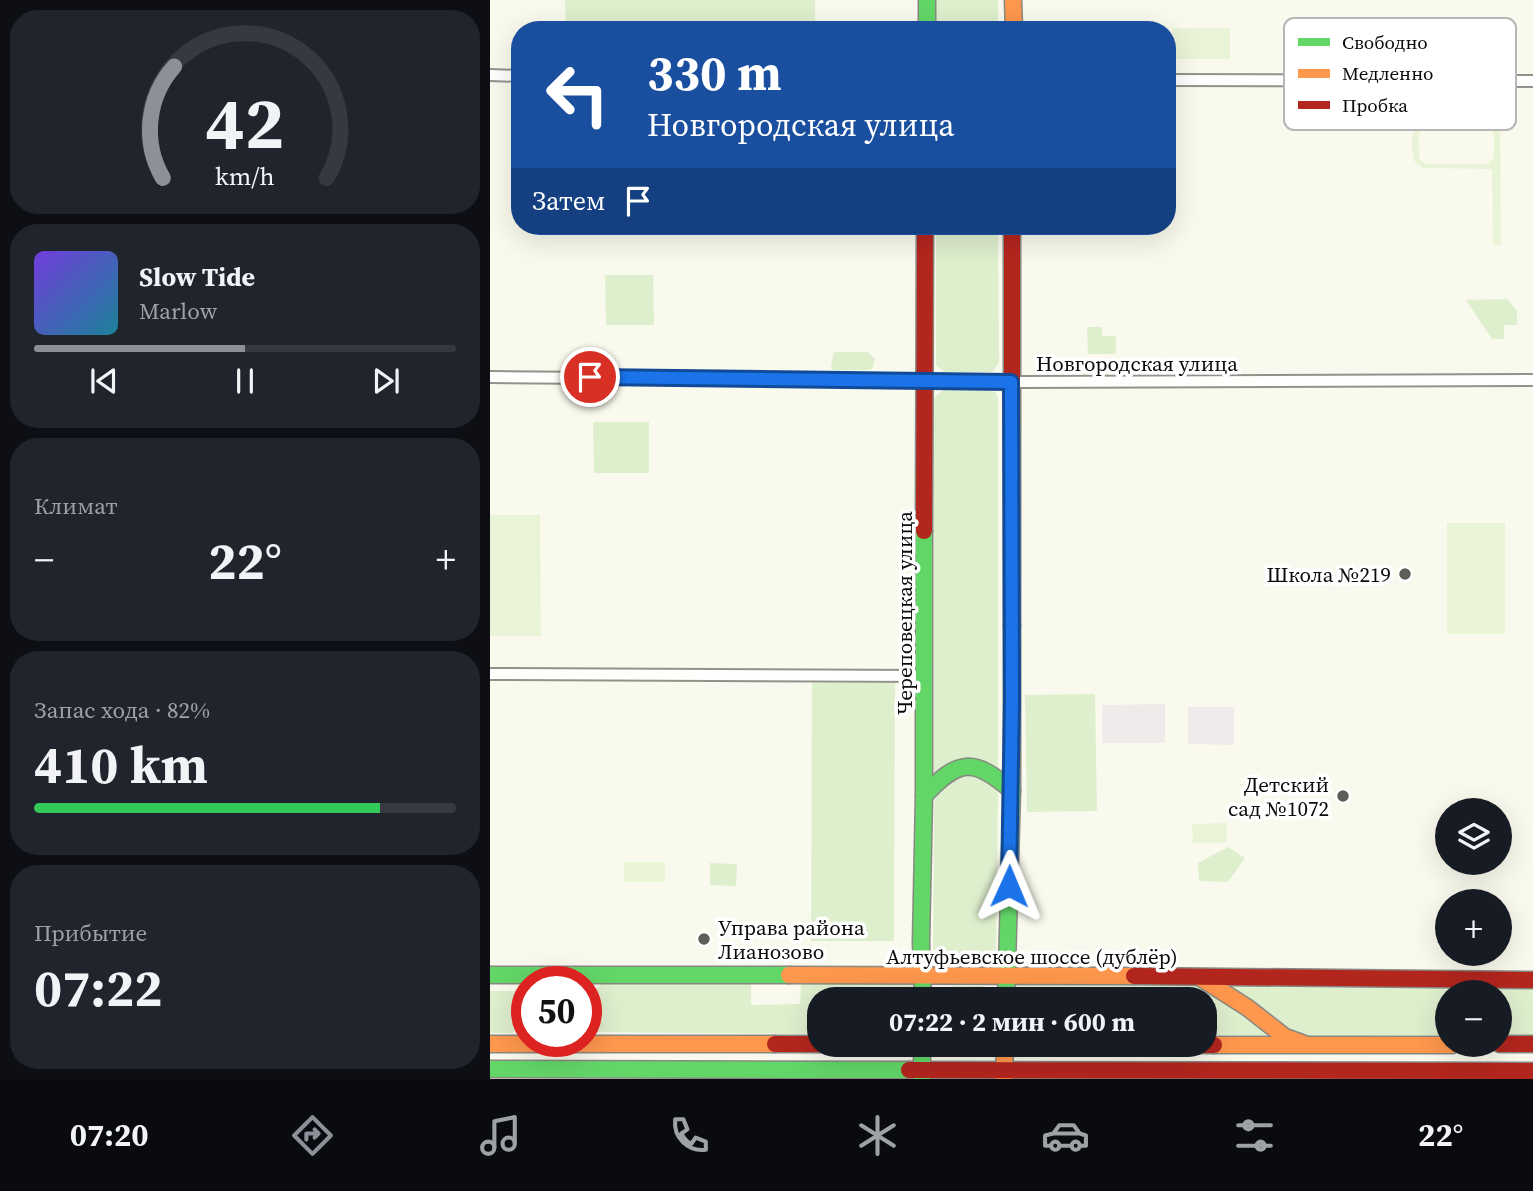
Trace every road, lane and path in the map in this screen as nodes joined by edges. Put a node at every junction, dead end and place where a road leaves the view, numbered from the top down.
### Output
1 (927, 0) edge
2 (1013, 0) edge
3 (926, 21) edge
4 (1013, 21) edge
5 (490, 75) edge
6 (511, 76) edge
7 (1176, 80) edge
8 (1284, 80) edge
9 (925, 235) edge
10 (1012, 235) edge
11 (490, 377) edge
12 (1533, 380) edge
13 (925, 381) junction
14 (1011, 382) junction
15 (490, 674) edge
16 (925, 676) junction
17 (1012, 791) junction
18 (925, 796) junction
19 (490, 975) edge
20 (511, 975) edge
21 (602, 976) edge
22 (1007, 976) junction
23 (922, 977) junction
24 (1199, 977) junction
25 (1533, 980) edge
26 (922, 987) edge
27 (1007, 987) edge
28 (490, 1044) edge
29 (511, 1044) edge
30 (602, 1044) edge
31 (1512, 1044) edge
32 (1533, 1044) edge
33 (807, 1045) edge
34 (1435, 1045) edge
35 (1217, 1046) edge
36 (1311, 1046) junction
37 (922, 1057) edge
38 (1005, 1057) edge
39 (490, 1069) edge
40 (523, 1069) junction
41 (1297, 1071) junction
42 (1533, 1071) edge
43 (922, 1075) edge
44 (1004, 1075) edge
45 (539, 1079) edge
46 (1320, 1079) edge

1 - 3 main road
2 - 4 main road
5 - 6 street
7 - 8 street
9 - 13 main road, Череповецкая улица
10 - 14 main road
11 - 13 street, Новгородская улица
12 - 14 street, Новгородская улица
13 - 14 street, Новгородская улица
13 - 16 main road, Череповецкая улица
14 - 17 main road
15 - 16 street
16 - 18 main road, Череповецкая улица
17 - 18 main road
17 - 22 main road
18 - 23 main road, Череповецкая улица
19 - 20 main road, Алтуфьевское шоссе (дублёр)
21 - 23 main road, Алтуфьевское шоссе (дублёр)
22 - 23 main road, Алтуфьевское шоссе (дублёр)
22 - 24 main road, Алтуфьевское шоссе (дублёр)
22 - 27 main road
23 - 26 main road, Череповецкая улица
24 - 25 main road, Алтуфьевское шоссе (дублёр)
24 - 36 main road
28 - 29 main road
30 - 33 main road
31 - 32 main road
34 - 36 main road
35 - 36 main road
37 - 43 main road
38 - 44 main road
39 - 40 main road
40 - 43 main road
40 - 45 main road
41 - 42 main road
41 - 44 main road
41 - 46 main road
43 - 44 main road

